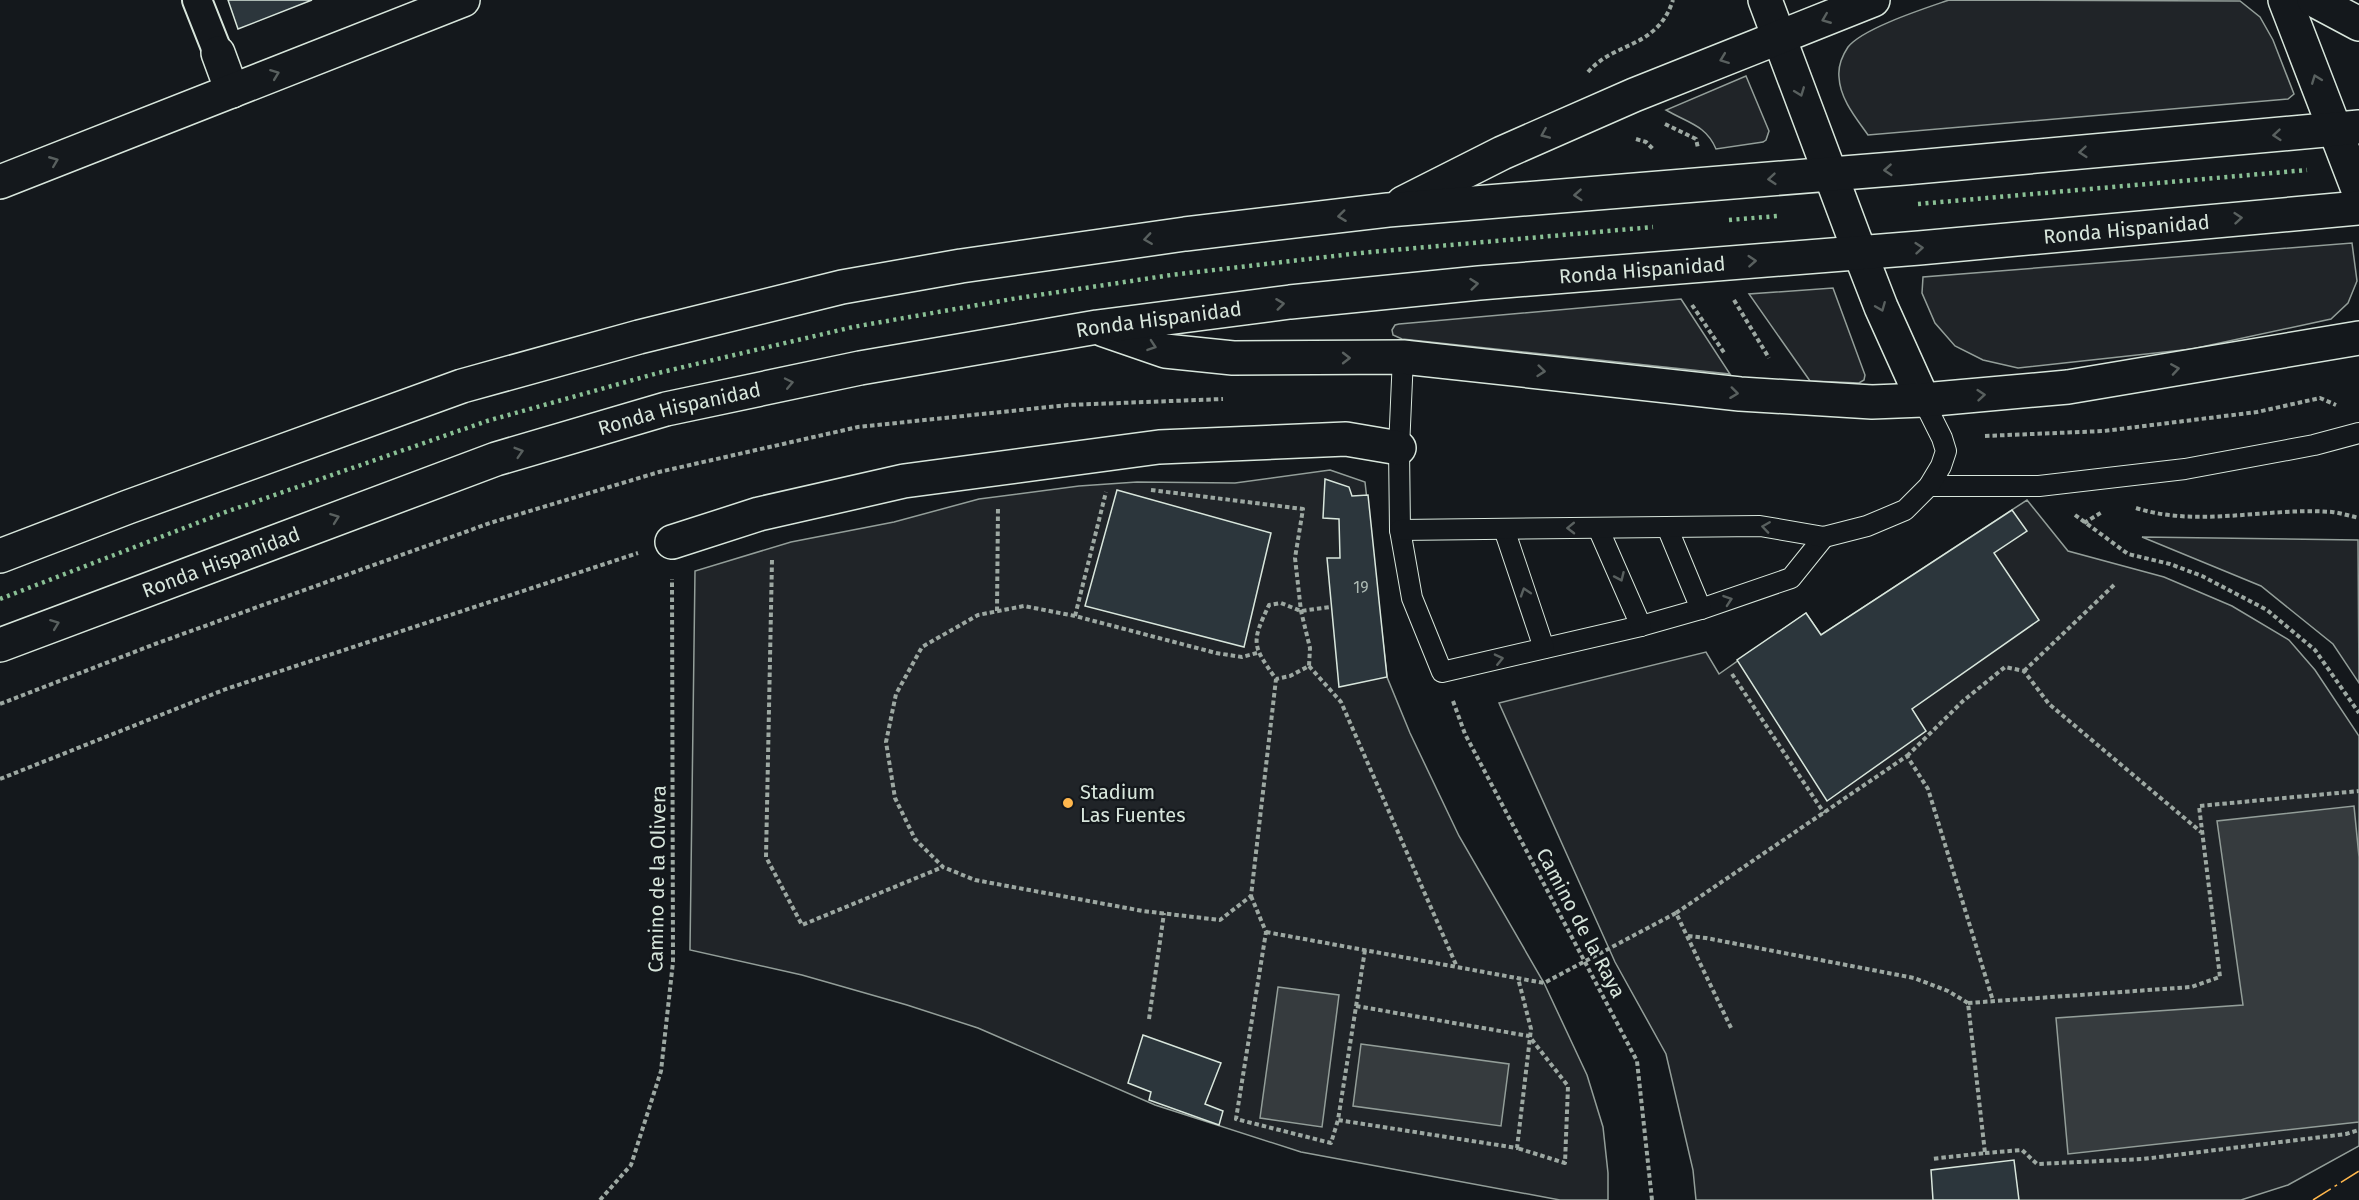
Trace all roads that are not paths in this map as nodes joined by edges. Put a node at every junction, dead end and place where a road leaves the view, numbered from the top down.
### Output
1 (197, 0) edge
2 (463, 0) edge
3 (1765, 0) edge
4 (1873, 0) edge
5 (2285, 0) edge
6 (2314, 0) edge
7 (2359, 24) edge
8 (1779, 38) junction
9 (218, 53) joint
10 (232, 91) junction
11 (2347, 128) edge
12 (1830, 174) junction
13 (0, 182) edge
14 (2359, 192) edge
15 (2359, 208) edge
16 (1388, 210) junction
17 (1860, 253) junction
18 (1097, 327) junction
19 (2359, 338) edge
20 (1403, 357) junction
21 (1923, 400) junction
22 (2359, 433) edge
23 (1399, 448) junction
24 (1929, 486) junction
25 (1667, 527) junction
26 (1598, 528) junction
27 (1504, 529) junction
28 (1400, 530) junction
29 (1824, 537) junction
30 (672, 542) road end
31 (0, 556) edge
32 (1701, 609) junction
33 (1641, 626) junction
34 (0, 645) edge
35 (1544, 648) junction

1 - 9 street
10 -> 2 main road
3 - 8 main road
4 -> 8 main road
11 -> 5 main road
6 - 7 main road
8 -> 12 main road
8 -> 16 main road
9 - 10 main road
13 -> 10 main road
11 -> 12 main road
11 - 14 main road
12 -> 16 main road
12 - 17 main road
17 -> 15 main road, Ronda Hispanidad
16 -> 31 main road
18 -> 17 main road, Ronda Hispanidad
17 -> 21 main road
18 -> 20 main road
34 -> 18 main road, Ronda Hispanidad
21 -> 19 main road
20 -> 21 main road
20 - 23 lane
21 - 24 lane
22 - 24 lane
23 - 28 lane
23 - 30 main road
24 - 29 lane
25 - 26 lane
29 -> 25 lane
25 - 32 lane
26 -> 27 lane
26 -> 33 lane
27 - 28 lane
35 -> 27 lane
28 -> 35 lane
32 -> 29 lane
32 - 33 lane
33 - 35 lane

